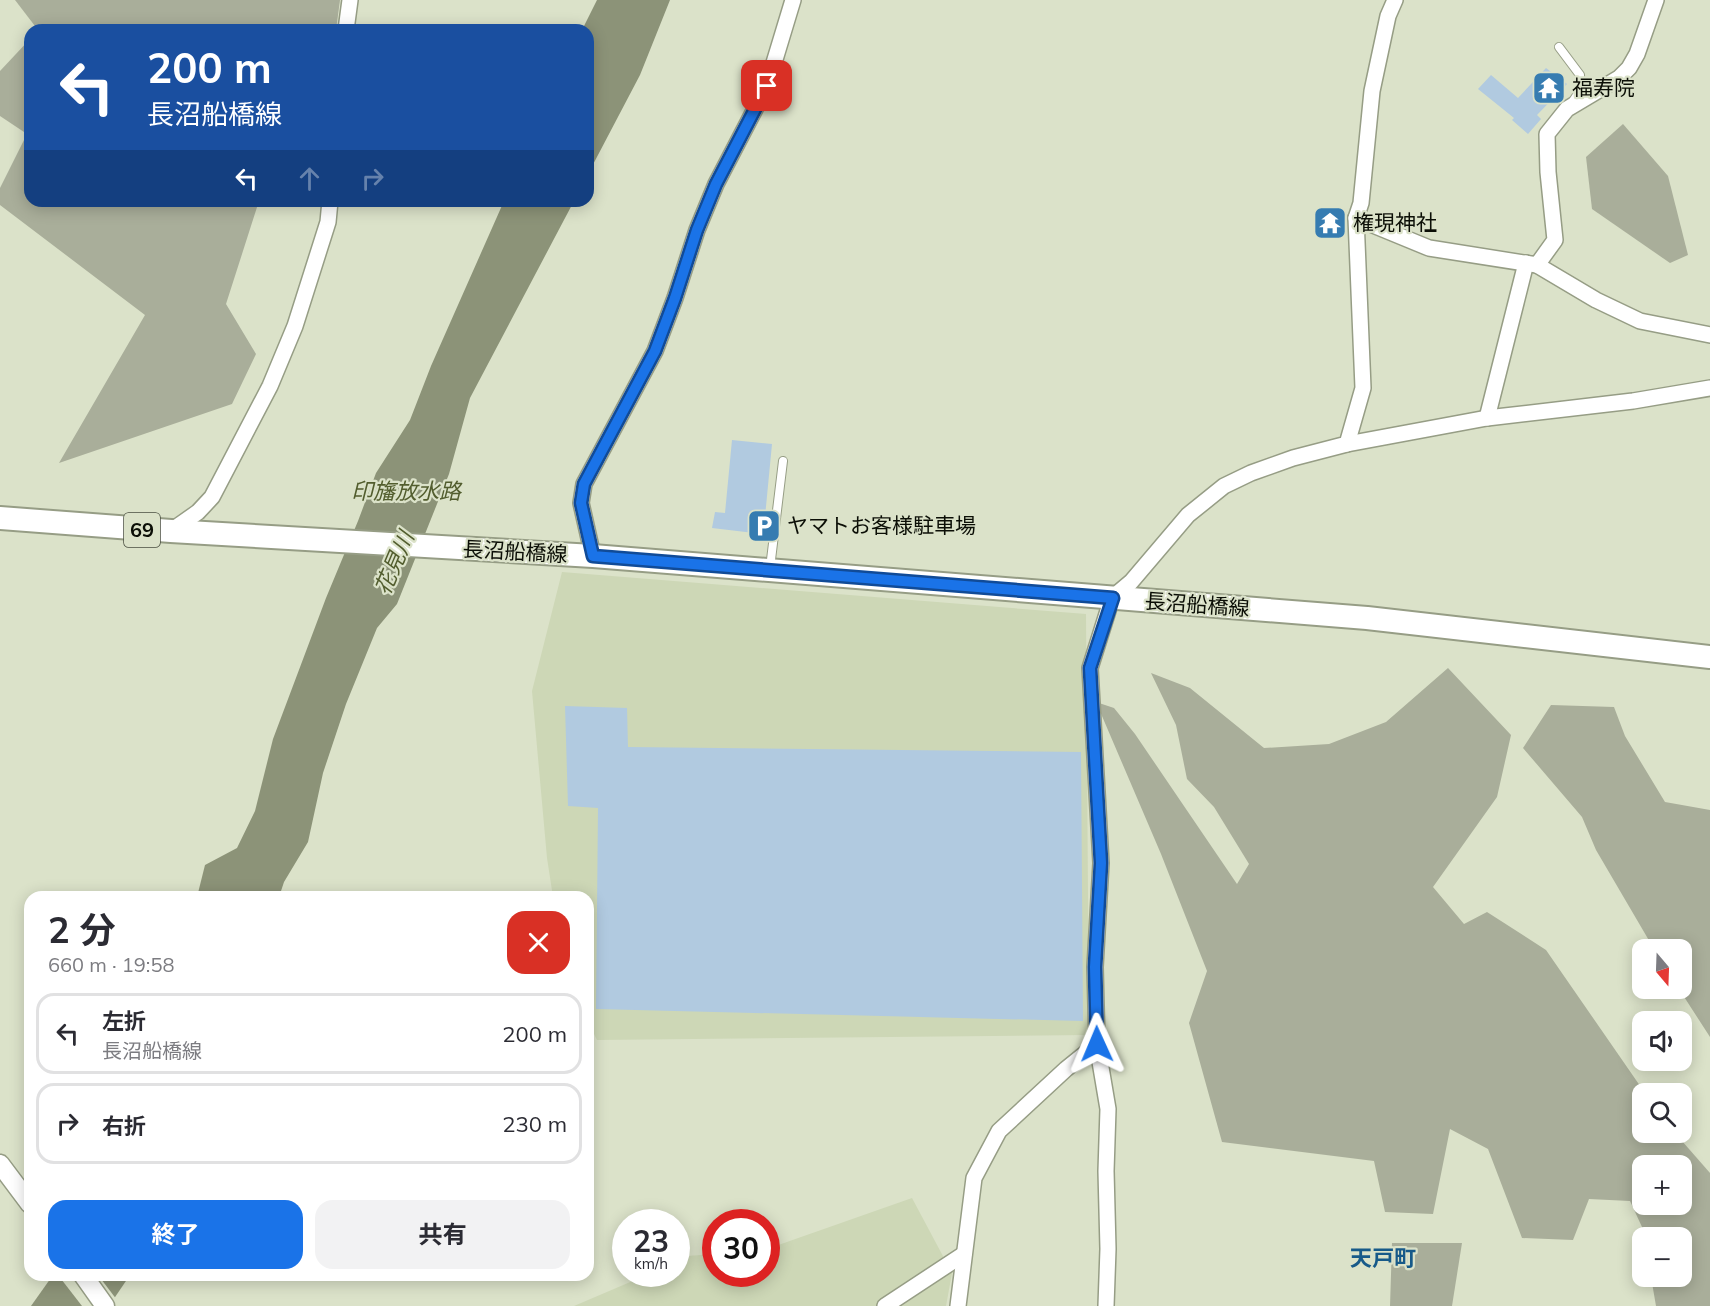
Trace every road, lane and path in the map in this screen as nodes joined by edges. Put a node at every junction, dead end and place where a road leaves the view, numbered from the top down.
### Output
1 (350, 0) edge
2 (793, 0) edge
3 (1395, 0) edge
4 (1656, 0) edge
5 (347, 24) edge
6 (1559, 47) dead end
7 (1567, 109) junction
8 (329, 207) edge
9 (1356, 218) junction
10 (1531, 264) junction
11 (1710, 335) edge
12 (1710, 388) edge
13 (1487, 418) junction
14 (1347, 444) junction
15 (783, 461) dead end
16 (0, 518) edge
17 (171, 531) junction
18 (593, 556) junction
19 (770, 570) junction
20 (1113, 598) junction
21 (1710, 657) edge
22 (1097, 1044) junction
23 (0, 1164) edge
24 (24, 1195) edge
25 (964, 1254) junction
26 (86, 1281) edge
27 (105, 1306) edge
28 (885, 1306) edge
29 (958, 1306) edge
30 (1106, 1306) edge

1 - 5 street
2 - 18 street
3 - 9 street
4 - 7 street
6 - 7 lane
7 - 10 street
8 - 17 street
9 - 10 street
9 - 14 street
10 - 11 street
10 - 13 street
12 - 13 street
13 - 14 street
14 - 20 street
15 - 19 lane
16 - 17 main road, 長沼船橋線 / 69
17 - 18 main road, 長沼船橋線 / 69
18 - 19 main road, 長沼船橋線 / 69
19 - 20 main road, 長沼船橋線 / 69
20 - 21 main road, 長沼船橋線 / 69
20 - 22 street
22 - 25 street
22 - 30 street
23 - 24 street
25 - 28 street
25 - 29 street
26 - 27 street

